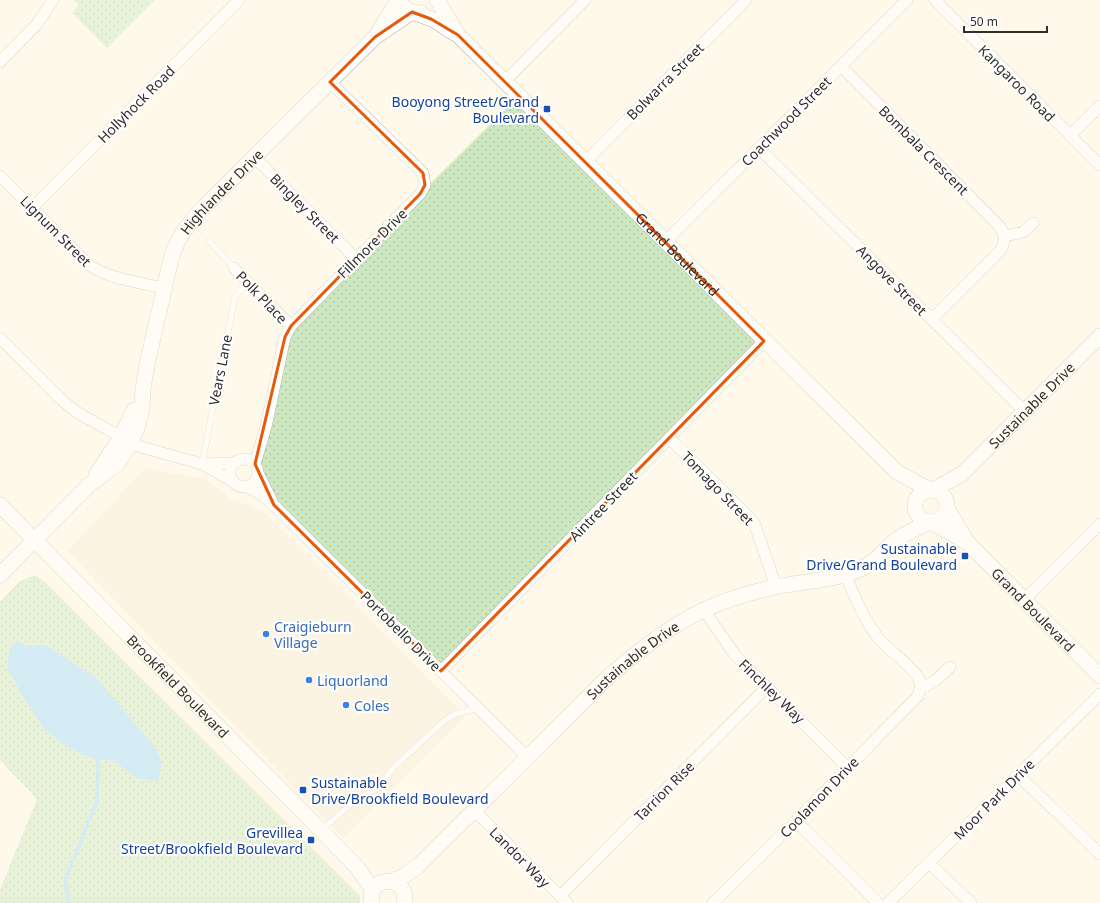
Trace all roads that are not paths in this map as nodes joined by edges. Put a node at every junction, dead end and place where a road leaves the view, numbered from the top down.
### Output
1 (53, 0) edge
2 (239, 0) edge
3 (399, 0) edge
4 (435, 0) edge
5 (585, 0) edge
6 (746, 0) edge
7 (907, 0) edge
8 (934, 0) edge
9 (414, 13) junction
10 (458, 35) junction
11 (375, 37) junction
12 (0, 62) edge
13 (841, 66) junction
14 (505, 81) junction
15 (330, 82) junction
16 (1100, 106) edge
17 (1070, 136) junction
18 (759, 148) junction
19 (254, 157) junction
20 (585, 162) junction
21 (1100, 165) edge
22 (0, 176) edge
23 (32, 208) junction
24 (1032, 223) dead end
25 (1005, 236) junction
26 (210, 241) dead end
27 (666, 242) junction
28 (356, 259) junction
29 (234, 268) joint
30 (247, 281) junction
31 (164, 288) junction
32 (932, 319) junction
33 (290, 326) junction
34 (0, 338) edge
35 (764, 341) junction
36 (1098, 341) edge
37 (1025, 412) junction
38 (266, 427) junction
39 (669, 438) junction
40 (125, 440) junction
41 (238, 461) junction
42 (202, 464) junction
43 (257, 469) junction
44 (897, 472) junction
45 (962, 474) junction
46 (232, 480) junction
47 (248, 487) junction
48 (931, 490) junction
49 (0, 505) edge
50 (947, 505) junction
51 (274, 506) junction
52 (914, 506) junction
53 (930, 523) junction
54 (1100, 524) edge
55 (35, 539) junction
56 (897, 539) junction
57 (967, 542) junction
58 (0, 575) edge
59 (846, 575) junction
60 (776, 587) junction
61 (1024, 600) junction
62 (704, 610) junction
63 (950, 668) dead end
64 (441, 671) junction
65 (1100, 676) edge
66 (768, 687) junction
67 (921, 688) junction
68 (1100, 694) edge
69 (478, 708) junction
70 (527, 757) junction
71 (847, 767) junction
72 (1018, 775) junction
73 (474, 810) junction
74 (796, 821) junction
75 (321, 830) junction
76 (1100, 854) edge
77 (930, 863) junction
78 (418, 866) junction
79 (380, 889) edge
80 (404, 897) edge
81 (563, 900) edge
82 (714, 903) edge
83 (878, 903) edge
84 (888, 903) edge
85 (971, 903) edge

1 - 12 street
2 - 23 street, Hollyhock Road
3 - 9 street
3 - 11 street, Highlander Drive
4 - 9 street, Highlander Drive
4 - 10 street, Grand Boulevard
5 - 14 street
6 - 20 street, Bolwarra Street
7 - 13 street, Coachwood Street
8 - 17 street, Kangaroo Road
9 - 10 street, Grand Boulevard
9 - 11 street, Highlander Drive
10 - 14 street, Grand Boulevard
11 - 15 street, Highlander Drive
13 - 18 street, Coachwood Street
13 - 25 street, Bombala Crescent
14 - 20 street, Grand Boulevard
15 - 19 street, Highlander Drive
15 - 28 street, Fillmore Drive
16 - 17 street
17 - 21 street, Kangaroo Road
18 - 27 street, Coachwood Street
18 - 32 street, Angove Street
19 - 28 street, Bingley Street
19 - 31 street, Highlander Drive
20 - 27 street, Grand Boulevard
22 - 23 street, Lignum Street
23 - 31 street, Lignum Street
24 - 25 street
25 - 32 street
26 - 29 lane
27 - 35 street, Grand Boulevard
28 - 33 street, Fillmore Drive
29 - 30 street, Polk Place
30 - 33 street, Polk Place
30 - 42 lane, Vears Lane
31 - 40 street, Highlander Drive
32 - 37 street, Angove Street
33 - 38 street, Fillmore Drive
34 - 40 street
35 - 39 street, Aintree Street
35 - 44 street, Grand Boulevard
36 - 37 street, Sustainable Drive
37 - 45 street, Sustainable Drive
38 - 41 street
38 - 43 street, Fillmore Drive
39 - 60 street, Tomago Street
39 - 64 street, Aintree Street
40 - 42 street
40 - 55 street, Highlander Drive
41 - 42 street
41 - 43 street
41 - 46 street
42 - 46 street
43 - 47 street
43 - 51 street, Portobello Drive
44 - 48 street, Grand Boulevard
44 - 52 street, Grand Boulevard
45 - 48 street, Sustainable Drive
45 - 50 street, Sustainable Drive
46 - 47 street
47 - 51 street, Portobello Drive
48 - 50 street
48 - 52 street
49 - 55 street, Brookfield Boulevard
50 - 53 street
50 - 57 street, Grand Boulevard
51 - 64 street, Portobello Drive
52 - 53 street
52 - 56 street, Sustainable Drive
53 - 56 street, Sustainable Drive
53 - 57 street, Grand Boulevard
54 - 61 street
55 - 58 street, Highlander Drive
55 - 75 street, Brookfield Boulevard
56 - 59 street, Sustainable Drive
57 - 61 street, Grand Boulevard
59 - 60 street, Sustainable Drive
59 - 67 street
60 - 62 street, Sustainable Drive
61 - 65 street, Grand Boulevard
62 - 66 street, Finchley Way
62 - 70 street, Sustainable Drive
63 - 67 street, Coolamon Drive
64 - 69 street, Portobello Drive
66 - 71 street, Finchley Way
66 - 81 street, Tarrion Rise
67 - 71 street, Coolamon Drive
68 - 72 street, Moor Park Drive
69 - 70 street, Portobello Drive
69 - 75 lane
70 - 73 street, Sustainable Drive
71 - 74 street, Coolamon Drive
72 - 76 street
72 - 77 street, Moor Park Drive
73 - 78 street, Sustainable Drive
73 - 81 street, Landor Way
74 - 82 street, Coolamon Drive
74 - 83 street
75 - 79 street, Brookfield Boulevard
77 - 84 street, Moor Park Drive
77 - 85 street
78 - 79 street, Sustainable Drive
78 - 80 street, Sustainable Drive
79 - 80 street, Brookfield Boulevard

